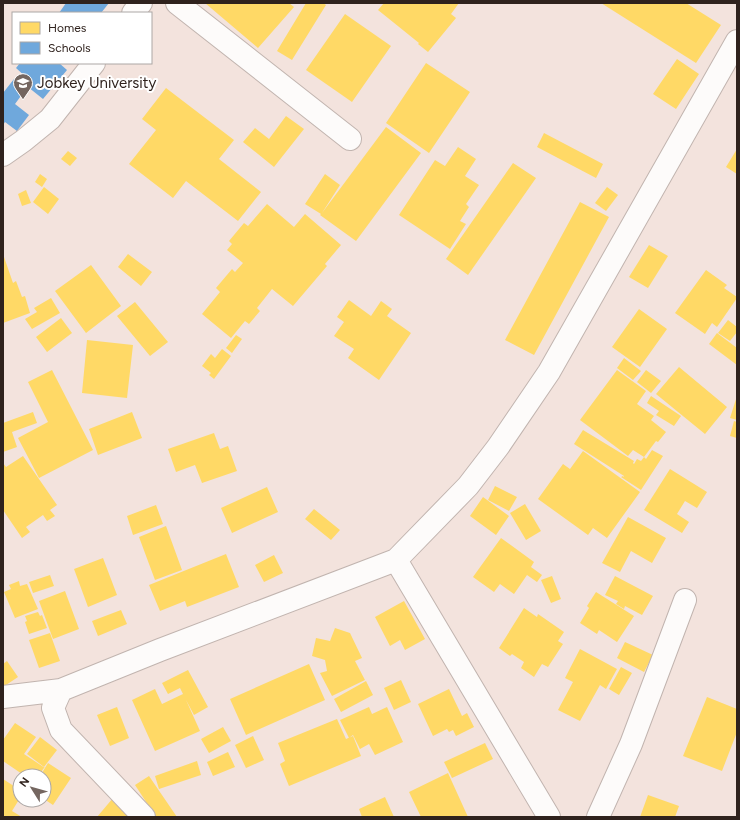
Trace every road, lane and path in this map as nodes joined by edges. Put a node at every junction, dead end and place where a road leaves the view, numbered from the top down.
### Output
1 (141, 3) edge
2 (177, 3) edge
3 (134, 12) edge
4 (737, 41) edge
5 (93, 64) edge
6 (350, 139) dead end
7 (3, 155) edge
8 (396, 560) junction
9 (685, 600) dead end
10 (61, 690) junction
11 (3, 697) edge
12 (144, 817) edge
13 (549, 817) edge
14 (598, 817) edge

1 - 3 street
2 - 6 street
4 - 8 street
5 - 7 street
8 - 10 street
8 - 13 street
9 - 14 street
10 - 11 street
10 - 12 street

